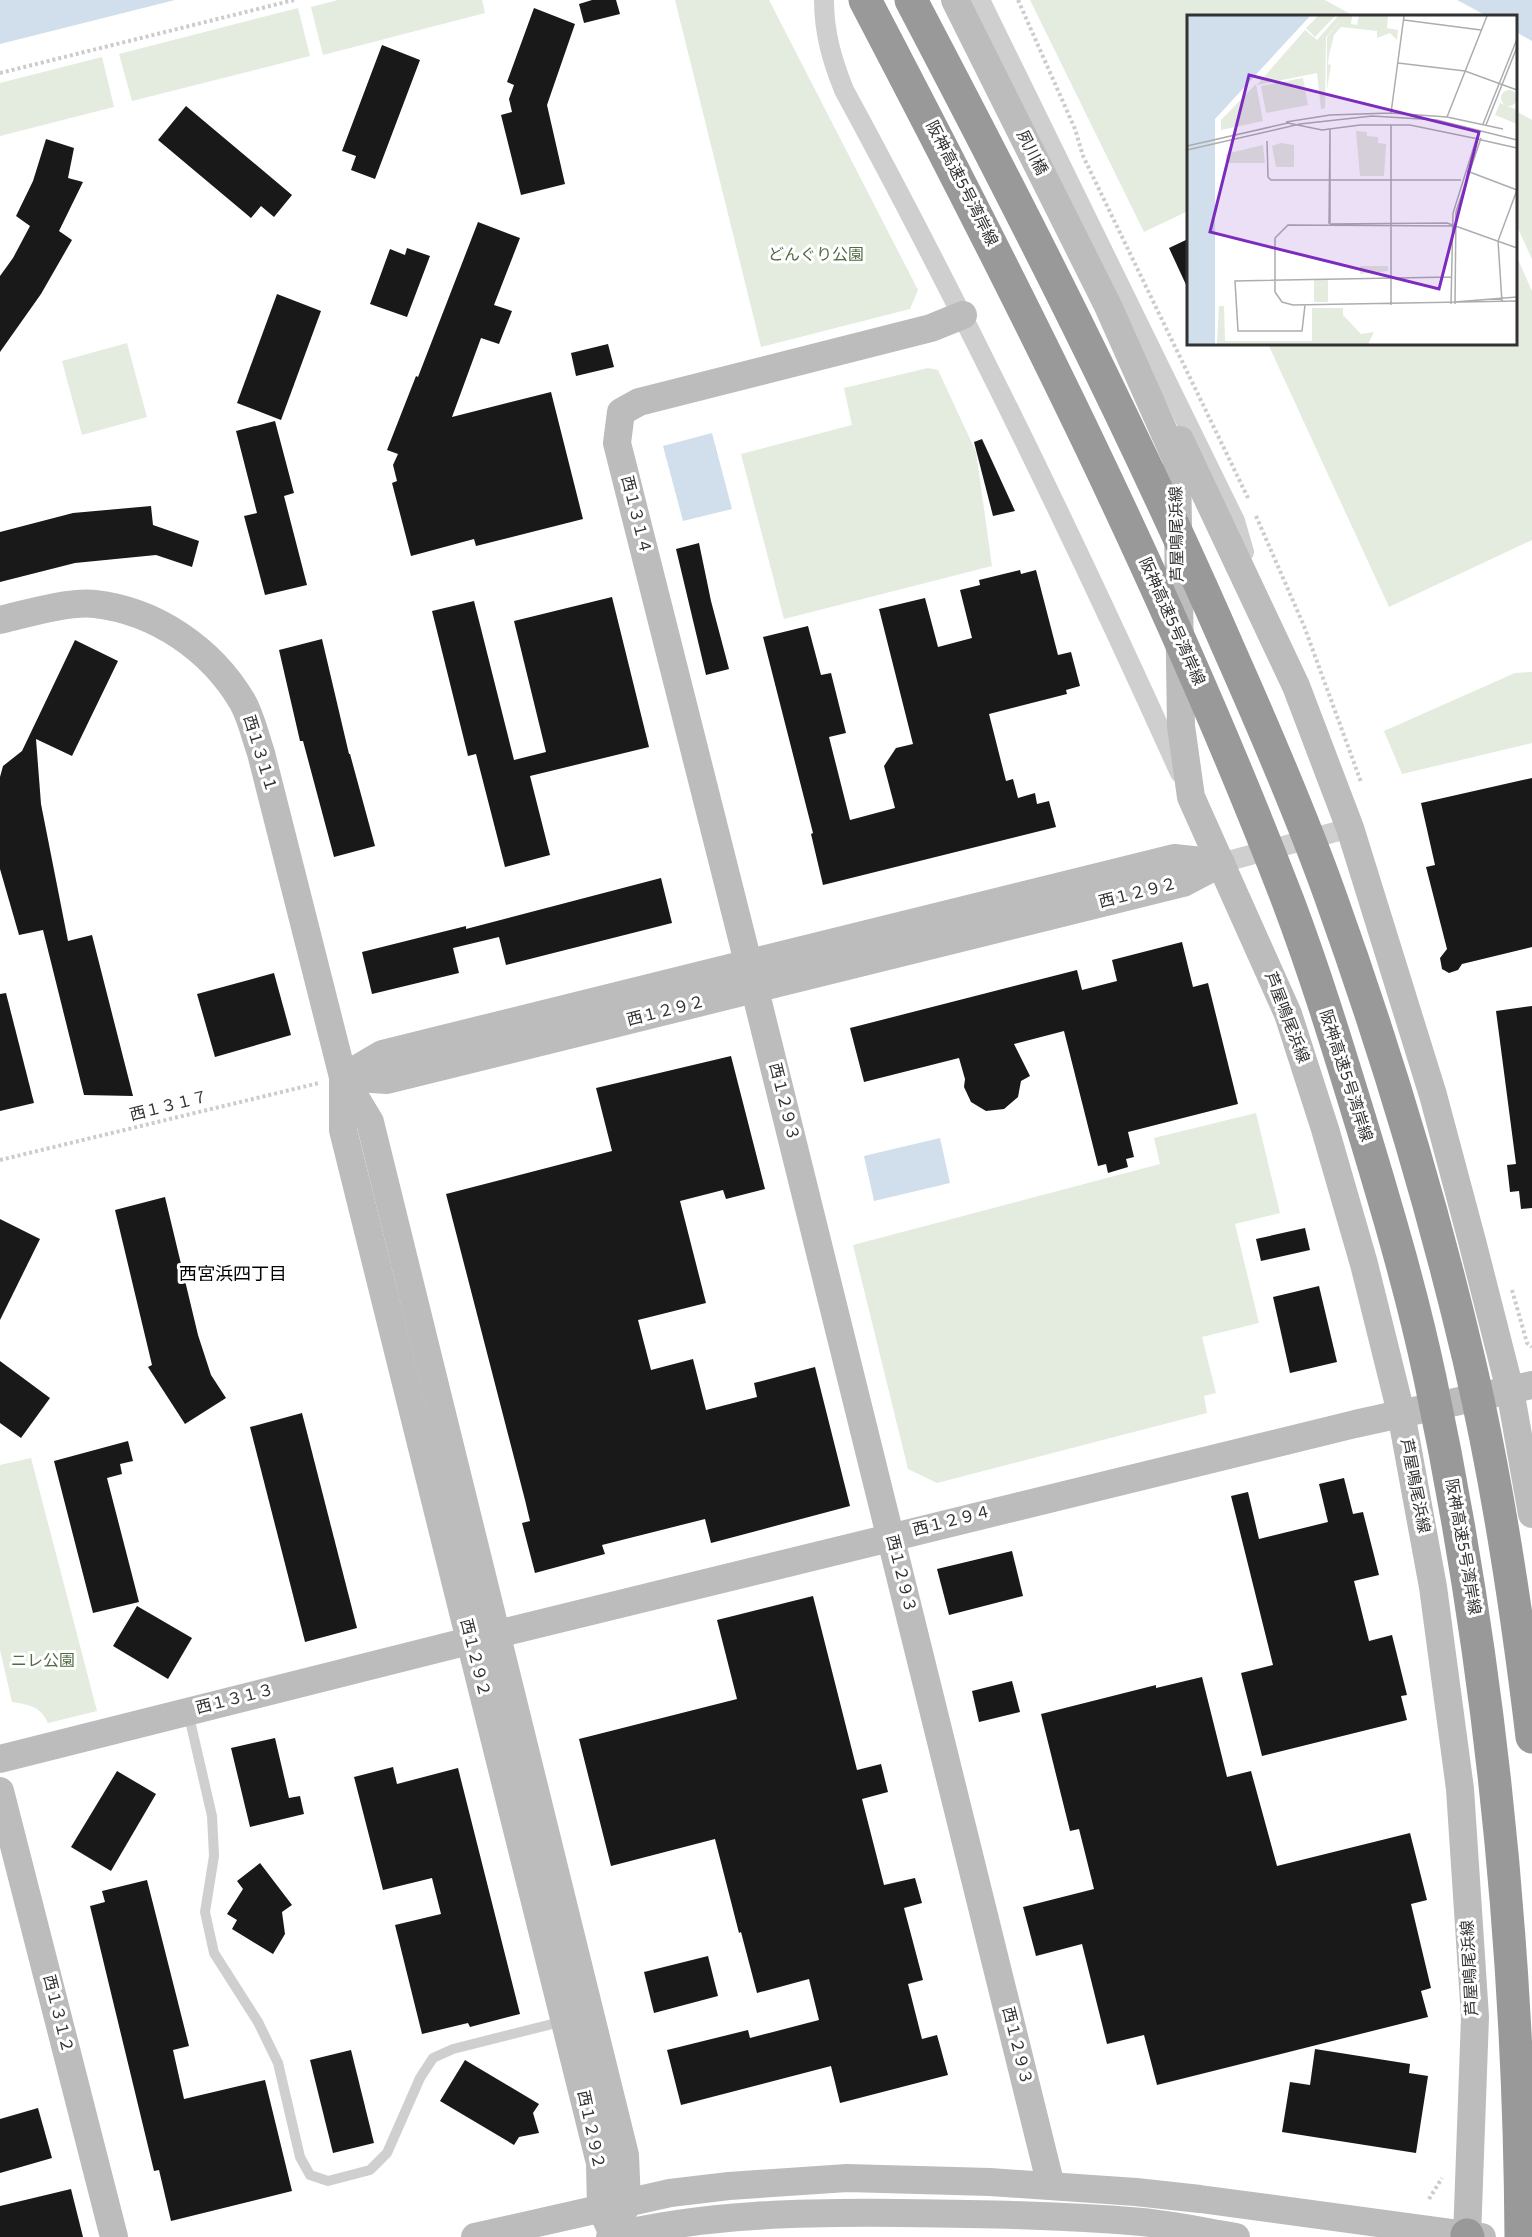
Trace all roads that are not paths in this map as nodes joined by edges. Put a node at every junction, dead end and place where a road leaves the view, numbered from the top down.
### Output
1 (824, 0) edge
2 (865, 0) edge
3 (911, 0) edge
4 (955, 0) edge
5 (980, 0) edge
6 (1108, 306) junction
7 (963, 315) junction
8 (1257, 600) junction
9 (0, 620) edge
10 (1191, 797) junction
11 (1350, 828) junction
12 (1221, 863) junction
13 (748, 963) junction
14 (755, 990) junction
15 (343, 1077) junction
16 (1521, 1388) edge
17 (1401, 1413) junction
18 (1532, 1514) edge
19 (891, 1537) junction
20 (483, 1637) junction
21 (188, 1712) junction
22 (1532, 1737) edge
23 (0, 1759) edge
24 (0, 1791) edge
25 (564, 2021) junction
26 (1051, 2186) junction
27 (614, 2205) junction
28 (1143, 2230) edge
29 (1471, 2236) edge
30 (114, 2237) edge
31 (475, 2237) edge
32 (613, 2237) edge
33 (1236, 2237) edge
34 (1521, 2237) edge

1 - 7 street
2 - 34 highway, 阪神高速5号湾岸線, bridge
3 - 22 highway, bridge
4 - 6 street, 夙川橋
5 - 8 street
6 - 8 street, 芦屋鳴尾浜線
6 - 10 street, 芦屋鳴尾浜線
7 - 10 street
7 - 13 street, 西１３１４
8 - 11 street, 芦屋鳴尾浜線
9 - 15 street, 西１３１１
10 - 12 street, 芦屋鳴尾浜線
11 - 12 street
11 - 16 street, 芦屋鳴尾浜線
12 - 13 street, 西１２９２
12 - 14 street, 西１２９２
12 - 17 street, 芦屋鳴尾浜線
13 - 14 street, 西１２９３
13 - 15 street, 西１２９２
14 - 15 street, 西１２９２
14 - 19 street, 西１２９３
15 - 20 street, 西１２９２
16 - 17 street, 西１２９４
16 - 18 street, 芦屋鳴尾浜線
17 - 19 street, 西１２９４
17 - 29 street, 芦屋鳴尾浜線
19 - 20 street, 西１２９４
19 - 26 street, 西１２９３
20 - 21 street, 西１３１３
20 - 25 street, 西１２９２
20 - 27 street, 西１２９２
21 - 23 street, 西１３１３
21 - 25 lane
24 - 30 street, 西１３１２
25 - 27 street, 西１２９２
26 - 27 street
26 - 29 street
27 - 31 street
27 - 32 street
28 - 32 street
28 - 33 street

